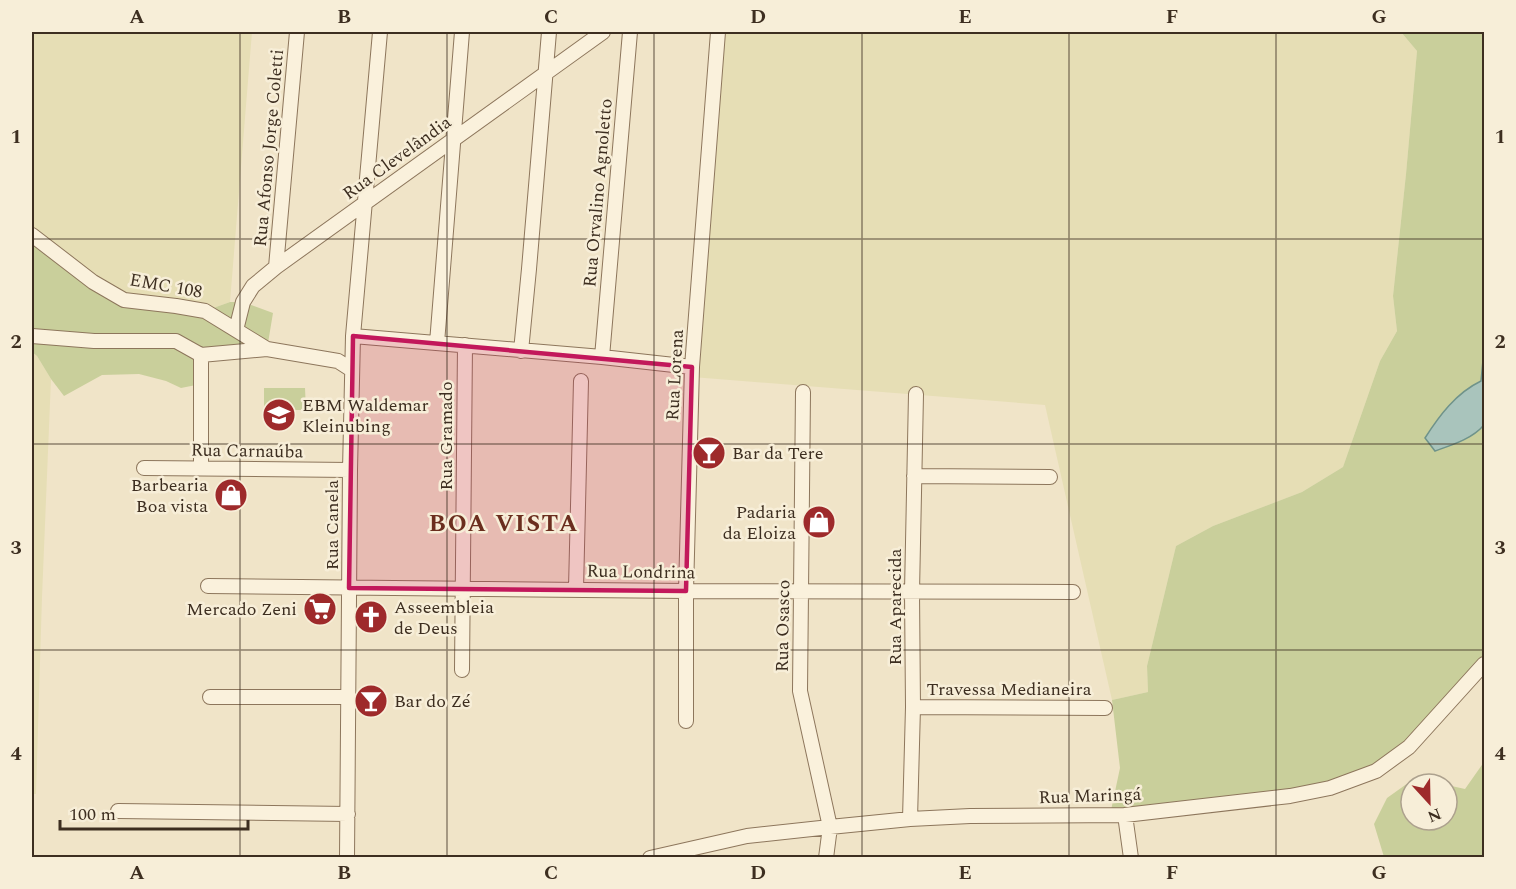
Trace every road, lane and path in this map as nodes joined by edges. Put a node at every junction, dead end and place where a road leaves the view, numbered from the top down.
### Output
1 (297, 32) edge
2 (380, 32) edge
3 (462, 32) edge
4 (549, 32) edge
5 (603, 32) edge
6 (630, 32) edge
7 (718, 32) edge
8 (544, 74) junction
9 (453, 139) junction
10 (366, 202) junction
11 (32, 235) edge
12 (276, 267) junction
13 (236, 330) junction
14 (32, 336) edge
15 (353, 336) junction
16 (436, 342) junction
17 (465, 345) junction
18 (267, 349) junction
19 (521, 351) junction
20 (201, 355) junction
21 (602, 357) junction
22 (692, 367) junction
23 (352, 370) junction
24 (581, 381) dead end
25 (803, 392) dead end
26 (916, 394) dead end
27 (144, 468) dead end
28 (201, 468) junction
29 (350, 470) junction
30 (914, 476) junction
31 (1050, 477) dead end
32 (208, 586) dead end
33 (464, 587) junction
34 (349, 588) junction
35 (576, 589) junction
36 (686, 591) junction
37 (801, 591) junction
38 (912, 592) junction
39 (1073, 592) dead end
40 (1485, 663) edge
41 (462, 670) dead end
42 (210, 696) dead end
43 (349, 697) junction
44 (913, 707) junction
45 (1105, 708) dead end
46 (686, 721) dead end
47 (118, 811) dead end
48 (348, 814) junction
49 (1125, 815) junction
50 (910, 819) junction
51 (830, 827) junction
52 (347, 858) edge
53 (650, 858) edge
54 (826, 858) edge
55 (1131, 858) edge

1 - 12 street, Rua Afonso Jorge Coletti
2 - 10 street, Rua Canela
3 - 9 street
4 - 8 street
5 - 8 street, Rua Clevelândia
6 - 21 street, Rua Orvalino Agnoletto
7 - 22 street, Rua Lorena
8 - 9 street, Rua Clevelândia
8 - 19 street
9 - 10 street, Rua Clevelândia
9 - 16 street
10 - 12 street, Rua Clevelândia
10 - 15 street, Rua Canela
11 - 13 street, EMC 108
12 - 13 street, Rua Clevelândia
13 - 18 street, EMC 108
14 - 20 street
15 - 16 street
15 - 23 street, Rua Canela
16 - 17 street
17 - 19 street
17 - 33 street, Rua Gramado
18 - 20 street
18 - 23 street
19 - 21 street
20 - 28 street
21 - 22 street
22 - 36 street, Rua Lorena
23 - 29 street, Rua Canela
24 - 35 street
25 - 37 street, Rua Osasco
26 - 30 street, Rua Aparecida
27 - 28 street, Rua Carnaúba
28 - 29 street, Rua Carnaúba
29 - 34 street, Rua Canela
30 - 31 street
30 - 38 street, Rua Aparecida
32 - 34 street, Rua Londrina
33 - 34 street, Rua Londrina
33 - 35 street, Rua Londrina
33 - 41 street, Rua Gramado
34 - 43 street, Rua Canela
35 - 36 street, Rua Londrina
36 - 37 street, Rua Londrina
36 - 46 street, Rua Lorena
37 - 38 street, Rua Londrina
37 - 51 street, Rua Osasco
38 - 39 street, Rua Londrina
38 - 44 street, Rua Aparecida
40 - 49 street, Rua Maringá
42 - 43 street
43 - 48 street, Rua Canela
44 - 45 street, Travessa Medianeira
44 - 50 street, Rua Aparecida
47 - 48 street
48 - 52 street, Rua Canela
49 - 50 street, Rua Maringá
49 - 55 street
50 - 51 street, Rua Maringá
51 - 53 street, Rua Maringá
51 - 54 street, Rua Osasco

